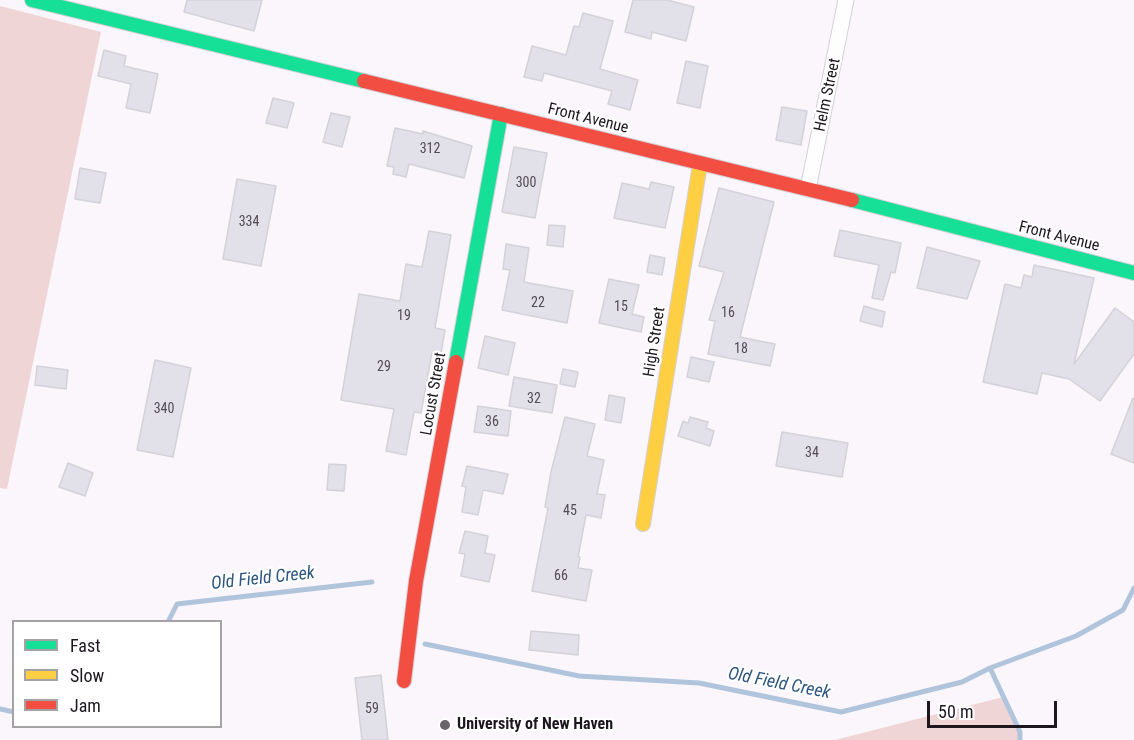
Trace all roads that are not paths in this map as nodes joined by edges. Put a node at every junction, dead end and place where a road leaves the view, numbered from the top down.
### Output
1 (32, 0) edge
2 (846, 0) edge
3 (501, 114) junction
4 (700, 164) junction
5 (808, 189) junction
6 (1134, 273) edge
7 (643, 524) dead end
8 (405, 681) dead end

1 - 3 street, Front Avenue
2 - 5 street, Helm Street
3 - 4 street, Front Avenue
3 - 8 street, Locust Street
4 - 5 street, Front Avenue
4 - 7 street, High Street
5 - 6 street, Front Avenue

